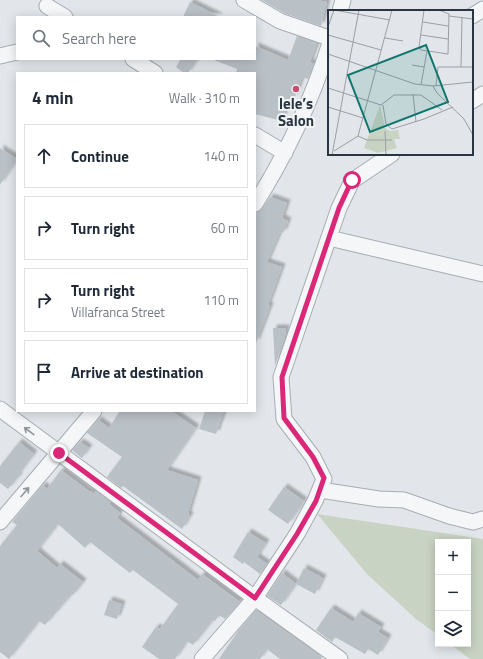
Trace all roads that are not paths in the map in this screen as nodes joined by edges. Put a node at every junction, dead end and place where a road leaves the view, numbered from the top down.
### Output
1 (244, 0) edge
2 (343, 0) edge
3 (46, 8) edge
4 (483, 9) edge
5 (340, 10) edge
6 (473, 15) edge
7 (63, 16) edge
8 (328, 38) edge
9 (328, 51) edge
10 (16, 52) edge
11 (0, 56) edge
12 (135, 60) edge
13 (326, 62) edge
14 (153, 72) edge
15 (483, 94) edge
16 (473, 100) edge
17 (256, 136) edge
18 (285, 153) junction
19 (390, 155) edge
20 (256, 202) edge
21 (329, 238) junction
22 (483, 274) edge
23 (0, 409) edge
24 (93, 412) edge
25 (59, 453) junction
26 (320, 490) junction
27 (483, 519) edge
28 (0, 522) edge
29 (255, 598) junction
30 (202, 659) edge
31 (340, 659) edge

1 - 8 street
2 - 5 street
3 - 7 street
4 - 6 street
9 - 13 street
10 - 11 street
12 - 14 street
13 - 18 street
15 - 16 street
17 - 18 street
18 - 20 street
19 - 21 street
21 - 22 street
21 - 26 street
25 -> 23 street
24 - 25 street
28 -> 25 street
25 - 29 street
26 - 27 street
26 - 29 street
29 - 30 street
29 - 31 street

